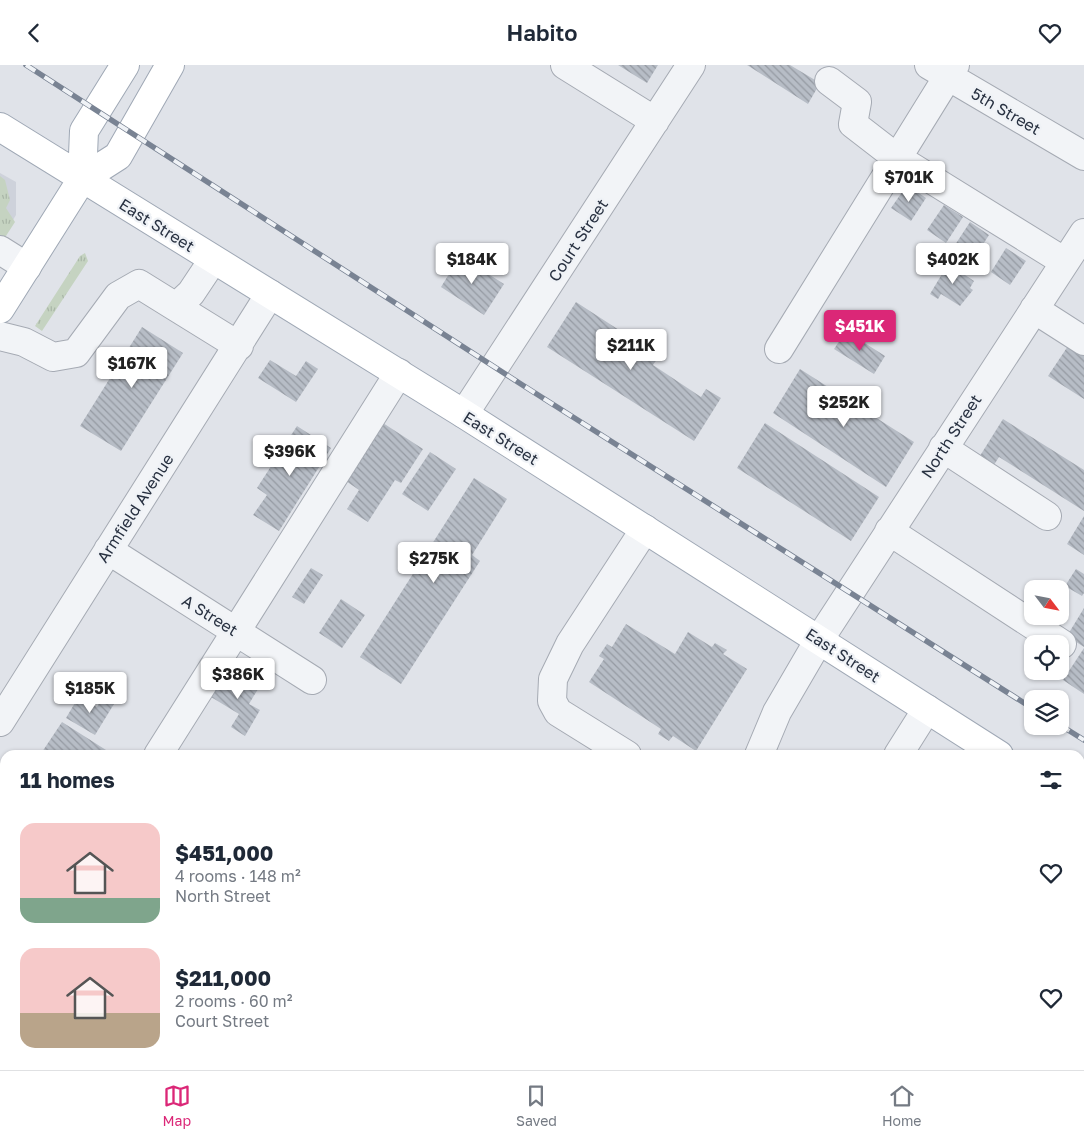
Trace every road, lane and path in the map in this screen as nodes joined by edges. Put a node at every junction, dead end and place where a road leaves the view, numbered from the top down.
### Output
1 (125, 65) edge
2 (170, 65) edge
3 (691, 65) edge
4 (572, 67) edge
5 (944, 69) edge
6 (829, 81) dead end
7 (655, 121) junction
8 (0, 127) edge
9 (1084, 156) edge
10 (897, 158) junction
11 (82, 179) junction
12 (1084, 233) edge
13 (0, 250) edge
14 (213, 260) junction
15 (1065, 262) junction
16 (27, 267) junction
17 (270, 295) junction
18 (176, 307) junction
19 (0, 309) edge
20 (1034, 309) junction
21 (0, 336) edge
22 (1084, 341) edge
23 (239, 346) junction
24 (778, 349) dead end
25 (399, 373) junction
26 (464, 414) junction
27 (943, 448) junction
28 (1047, 516) dead end
29 (645, 529) junction
30 (889, 531) junction
31 (108, 550) junction
32 (236, 631) junction
33 (1048, 635) edge
34 (819, 640) junction
35 (312, 680) dead end
36 (927, 709) junction
37 (0, 722) edge
38 (161, 750) edge
39 (618, 750) edge
40 (761, 750) edge
41 (901, 750) edge
42 (991, 750) edge

1 - 11 main road
2 - 11 main road
3 - 7 street, Court Street
4 - 7 street
5 - 9 street, 5th Street
5 - 10 street
6 - 10 street
7 - 26 street, Court Street
8 - 11 main road, East Street
10 - 15 street
10 - 24 street
11 - 14 main road, East Street
11 - 16 main road
12 - 15 street, North Street
13 - 16 street
14 - 17 main road, East Street
14 - 18 street
15 - 20 street, North Street
16 - 19 main road
17 - 23 street, Armfield Avenue
17 - 25 main road, East Street
18 - 21 street
18 - 23 street
20 - 22 street
20 - 27 street, North Street
23 - 31 street, Armfield Avenue
25 - 26 main road, East Street
25 - 32 street
26 - 29 main road, East Street
27 - 28 street
27 - 30 street, North Street
29 - 34 main road, East Street
29 - 39 street
30 - 33 street
30 - 34 street, North Street
31 - 32 street, A Street
31 - 37 street, Armfield Avenue
32 - 35 street, A Street
32 - 38 street
34 - 36 main road, East Street
34 - 40 street, North Street
36 - 41 street
36 - 42 main road, East Street

